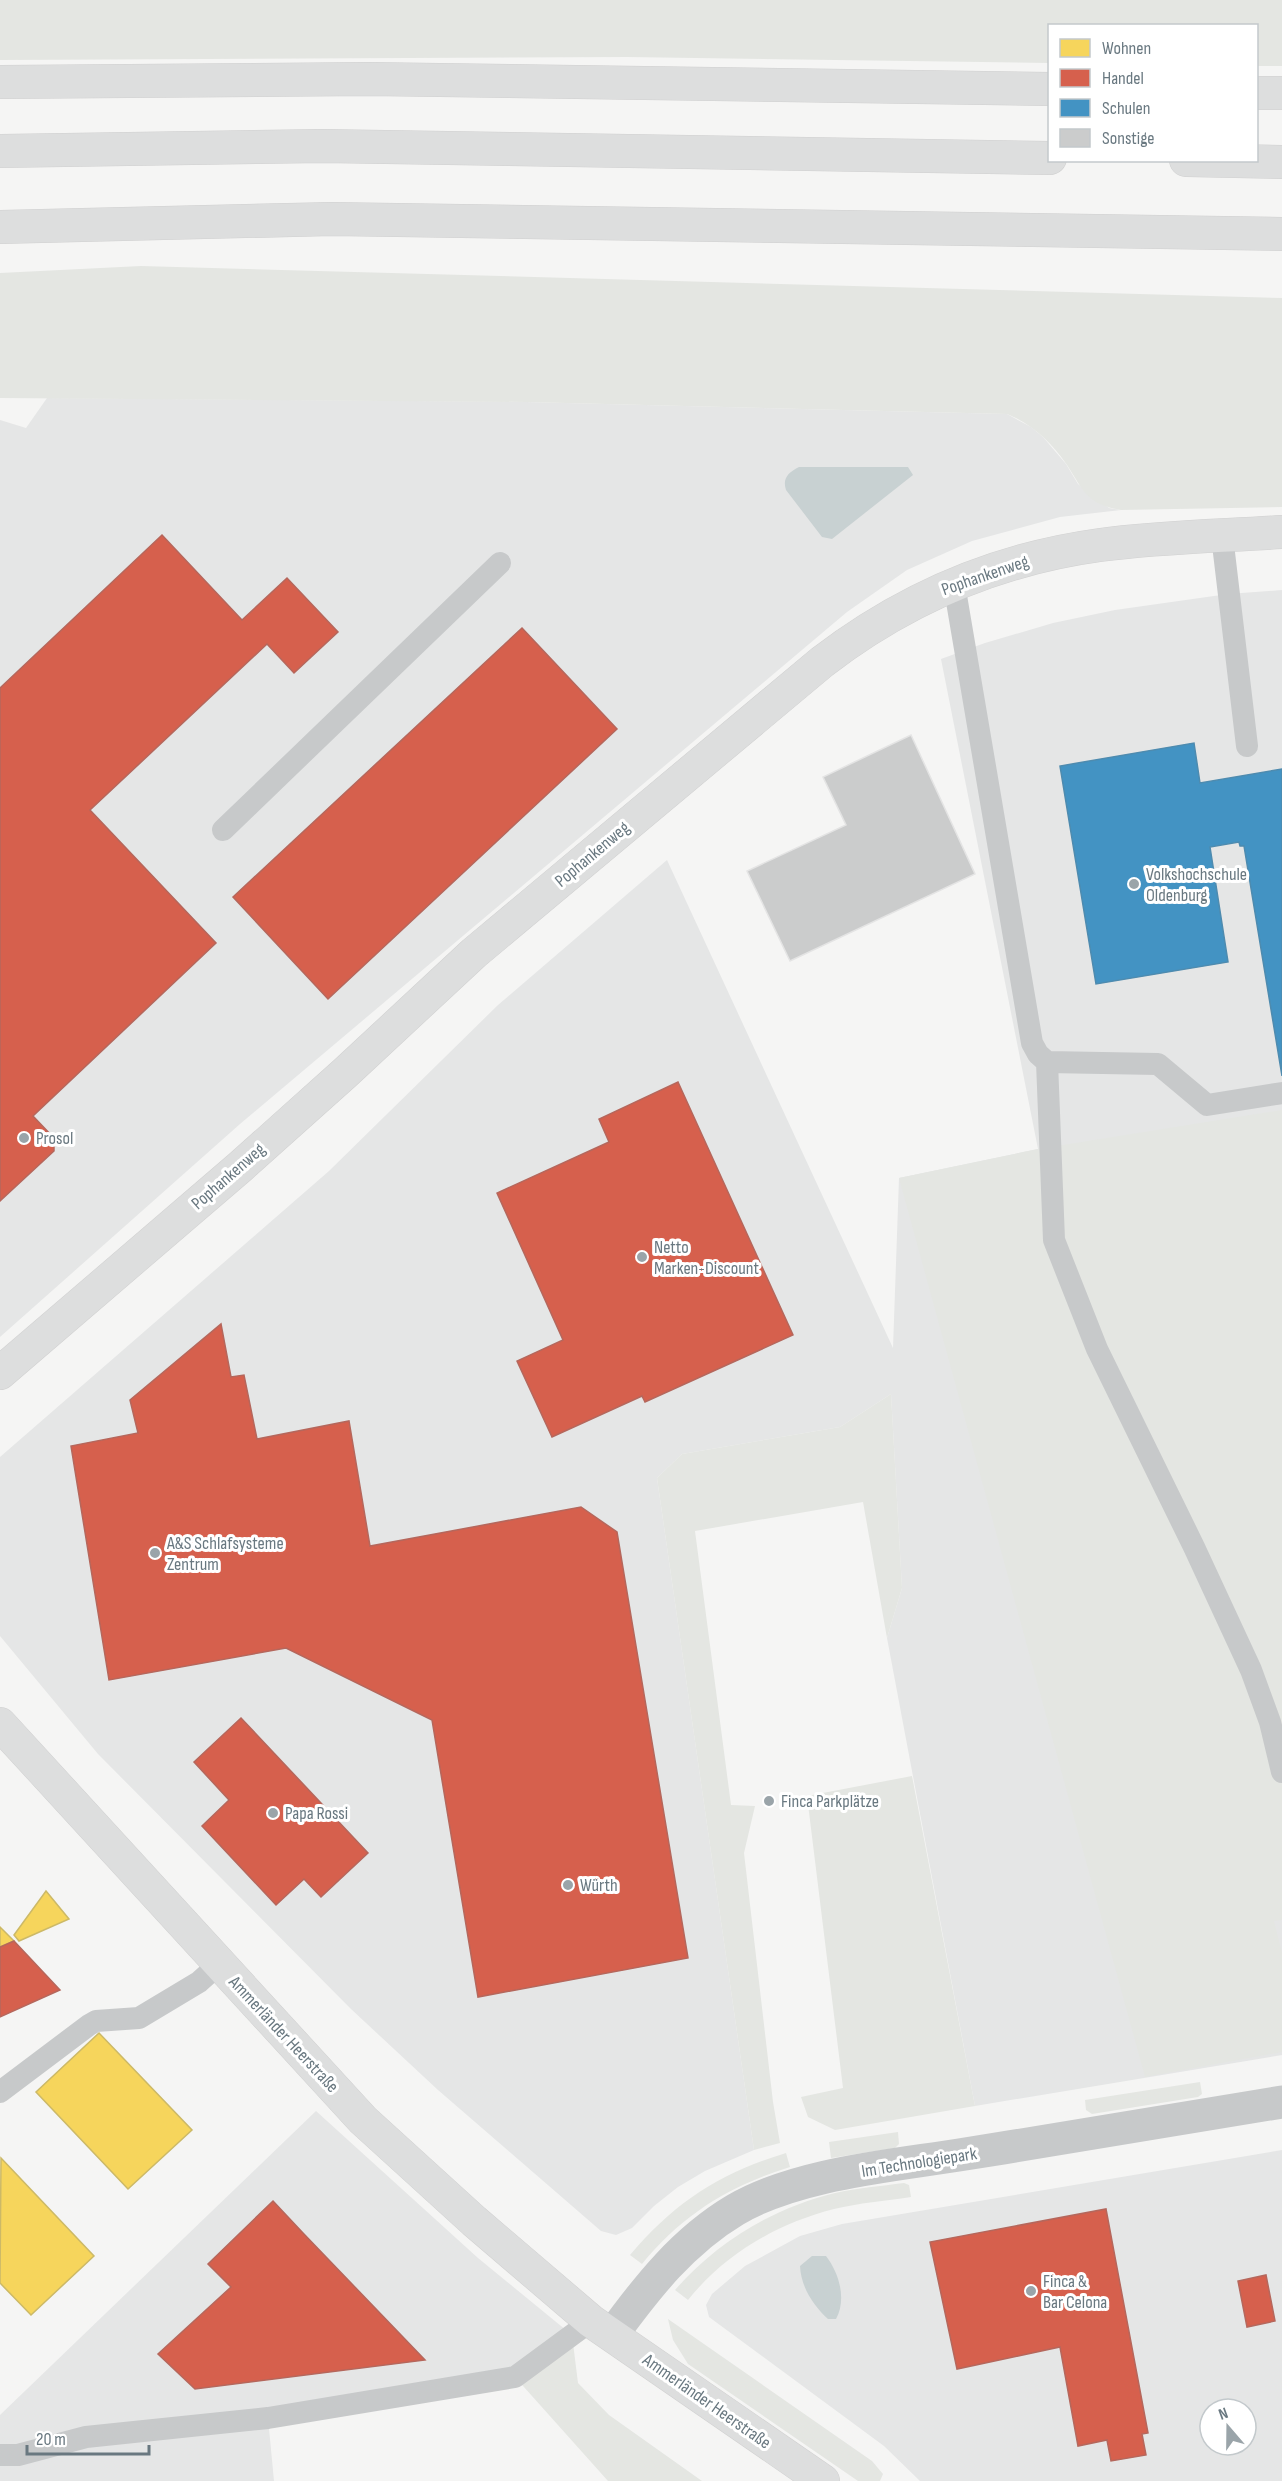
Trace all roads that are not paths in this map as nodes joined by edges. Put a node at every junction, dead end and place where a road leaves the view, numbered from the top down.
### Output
1 (0, 82) edge
2 (1048, 89) edge
3 (1258, 93) edge
4 (1282, 93) edge
5 (0, 151) edge
6 (1048, 158) edge
7 (1258, 162) edge
8 (1282, 162) edge
9 (0, 227) edge
10 (1282, 234) edge
11 (1282, 532) edge
12 (1222, 536) junction
13 (500, 563) dead end
14 (954, 584) junction
15 (1247, 746) dead end
16 (223, 830) dead end
17 (1047, 1062) junction
18 (1282, 1093) edge
19 (0, 1373) edge
20 (0, 1724) edge
21 (1282, 1772) edge
22 (219, 1964) junction
23 (0, 2092) edge
24 (1282, 2102) edge
25 (602, 2328) junction
26 (0, 2455) edge
27 (823, 2481) edge

1 - 2 main road
3 - 4 main road
5 - 6 main road
7 - 8 main road
9 - 10 main road
11 - 12 main road, Pophankenweg
12 - 14 main road, Pophankenweg
12 - 15 lane
13 - 16 lane
14 - 17 lane
14 - 19 main road, Pophankenweg
17 - 18 lane
17 - 21 lane
20 - 22 main road, Ammerländer Heerstraße
22 - 23 lane
22 - 25 main road, Ammerländer Heerstraße
24 - 25 street, Im Technologiepark
25 - 26 lane
25 - 27 main road, Ammerländer Heerstraße

